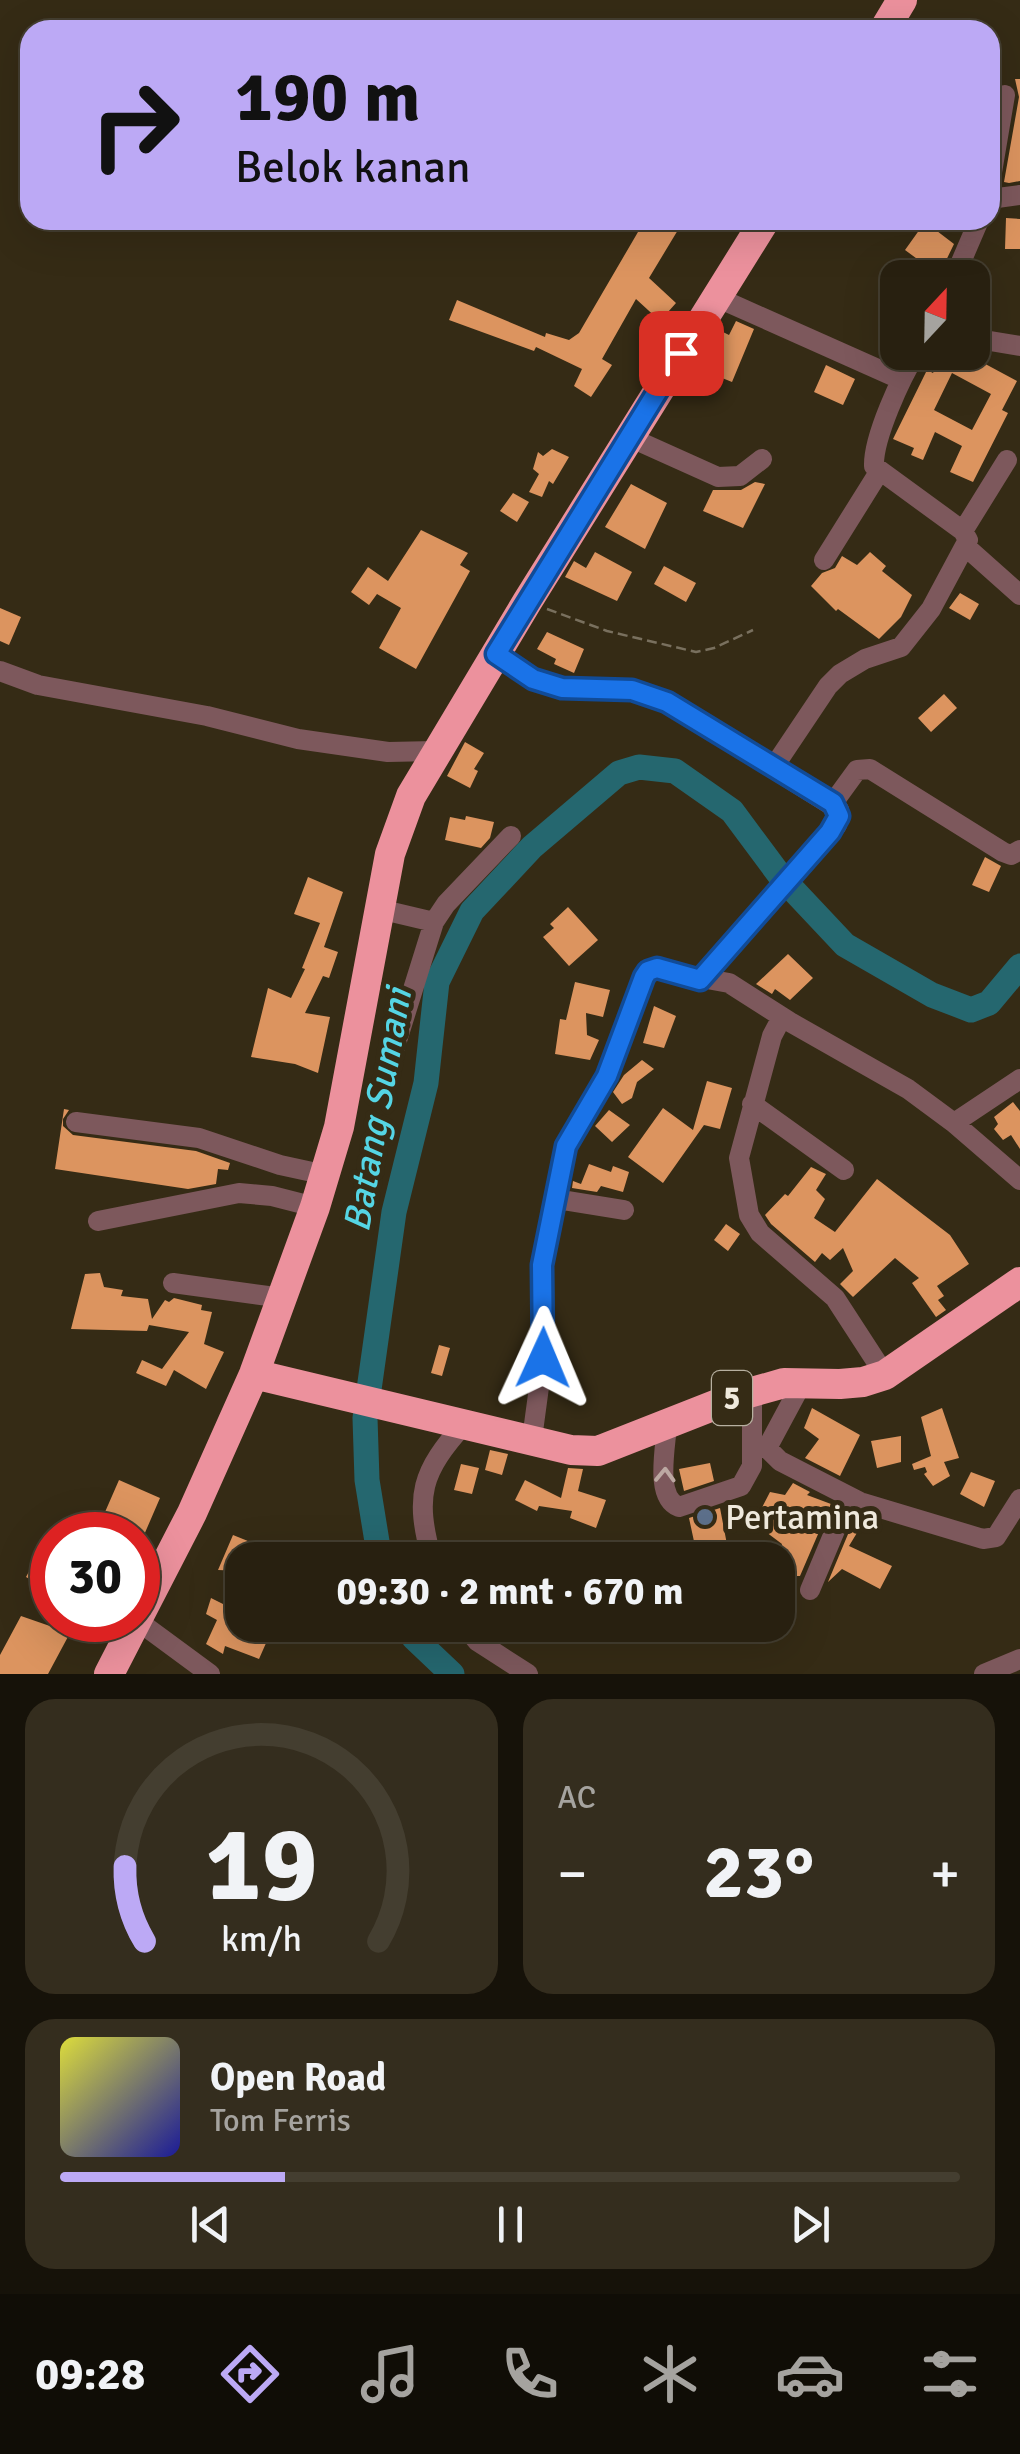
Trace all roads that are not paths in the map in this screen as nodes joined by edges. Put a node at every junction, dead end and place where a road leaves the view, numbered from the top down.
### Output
1 (1004, 95) dead end
2 (1000, 120) edge
3 (759, 230) edge
4 (975, 230) edge
5 (962, 260) edge
6 (716, 297) junction
7 (990, 341) edge
8 (1020, 346) edge
9 (906, 370) edge
10 (900, 380) junction
11 (629, 438) junction
12 (762, 459) dead end
13 (1007, 460) dead end
14 (879, 472) junction
15 (964, 538) junction
16 (824, 560) dead end
17 (1020, 595) edge
18 (496, 654) junction
19 (0, 671) edge
20 (435, 752) junction
21 (773, 768) junction
22 (833, 803) junction
23 (511, 836) dead end
24 (1020, 850) edge
25 (379, 909) junction
26 (434, 922) junction
27 (700, 980) junction
28 (782, 1016) junction
29 (385, 1079) dead end
30 (1020, 1079) edge
31 (752, 1104) junction
32 (76, 1122) dead end
33 (954, 1123) junction
34 (280, 1166) junction
35 (844, 1170) dead end
36 (326, 1175) junction
37 (1020, 1180) edge
38 (272, 1196) junction
39 (556, 1199) junction
40 (315, 1207) junction
41 (624, 1210) dead end
42 (98, 1221) dead end
43 (1020, 1282) edge
44 (173, 1283) dead end
45 (283, 1298) junction
46 (254, 1374) junction
47 (885, 1375) junction
48 (803, 1381) junction
49 (752, 1392) junction
50 (465, 1423) junction
51 (666, 1424) junction
52 (532, 1439) junction
53 (849, 1497) junction
54 (1020, 1499) edge
55 (429, 1542) edge
56 (160, 1574) edge
57 (810, 1590) dead end
58 (160, 1637) edge
59 (127, 1642) edge
60 (477, 1642) edge
61 (1020, 1659) edge
62 (109, 1674) edge
63 (210, 1674) edge
64 (528, 1674) edge
65 (984, 1674) edge

1 - 2 street
3 - 6 highway
4 - 5 street
6 - 10 street
6 - 11 highway
7 - 8 street
9 - 10 street
10 - 14 street
11 - 12 street
11 - 18 highway
13 - 15 street
14 - 15 street
14 - 16 street
15 - 17 street
15 - 21 street
18 - 20 highway
18 - 21 street
19 - 20 street
20 - 25 highway
21 - 22 street
22 - 24 street
22 - 27 street
23 - 26 street
25 - 26 street
25 - 36 highway
26 - 29 street
27 - 28 street
27 - 39 street
28 - 31 street
28 - 33 street
30 - 33 street
31 - 35 street
31 - 47 street
32 - 34 street
33 - 37 street
34 - 36 street
34 - 38 street
36 - 40 highway
38 - 40 street
38 - 42 street
39 - 41 street
39 - 52 street
40 - 45 highway
43 - 47 highway, 5
44 - 45 street
45 - 46 highway
46 - 50 highway, 5
46 - 56 highway
47 - 48 highway, 5
48 - 49 highway, 5
48 - 53 street
49 - 51 highway, 5
49 -> 51 street
50 - 52 highway, 5
50 - 55 street
51 - 52 highway, 5
53 - 54 street
53 - 57 street
58 - 63 street
59 - 62 highway
60 - 64 street
61 - 65 street

